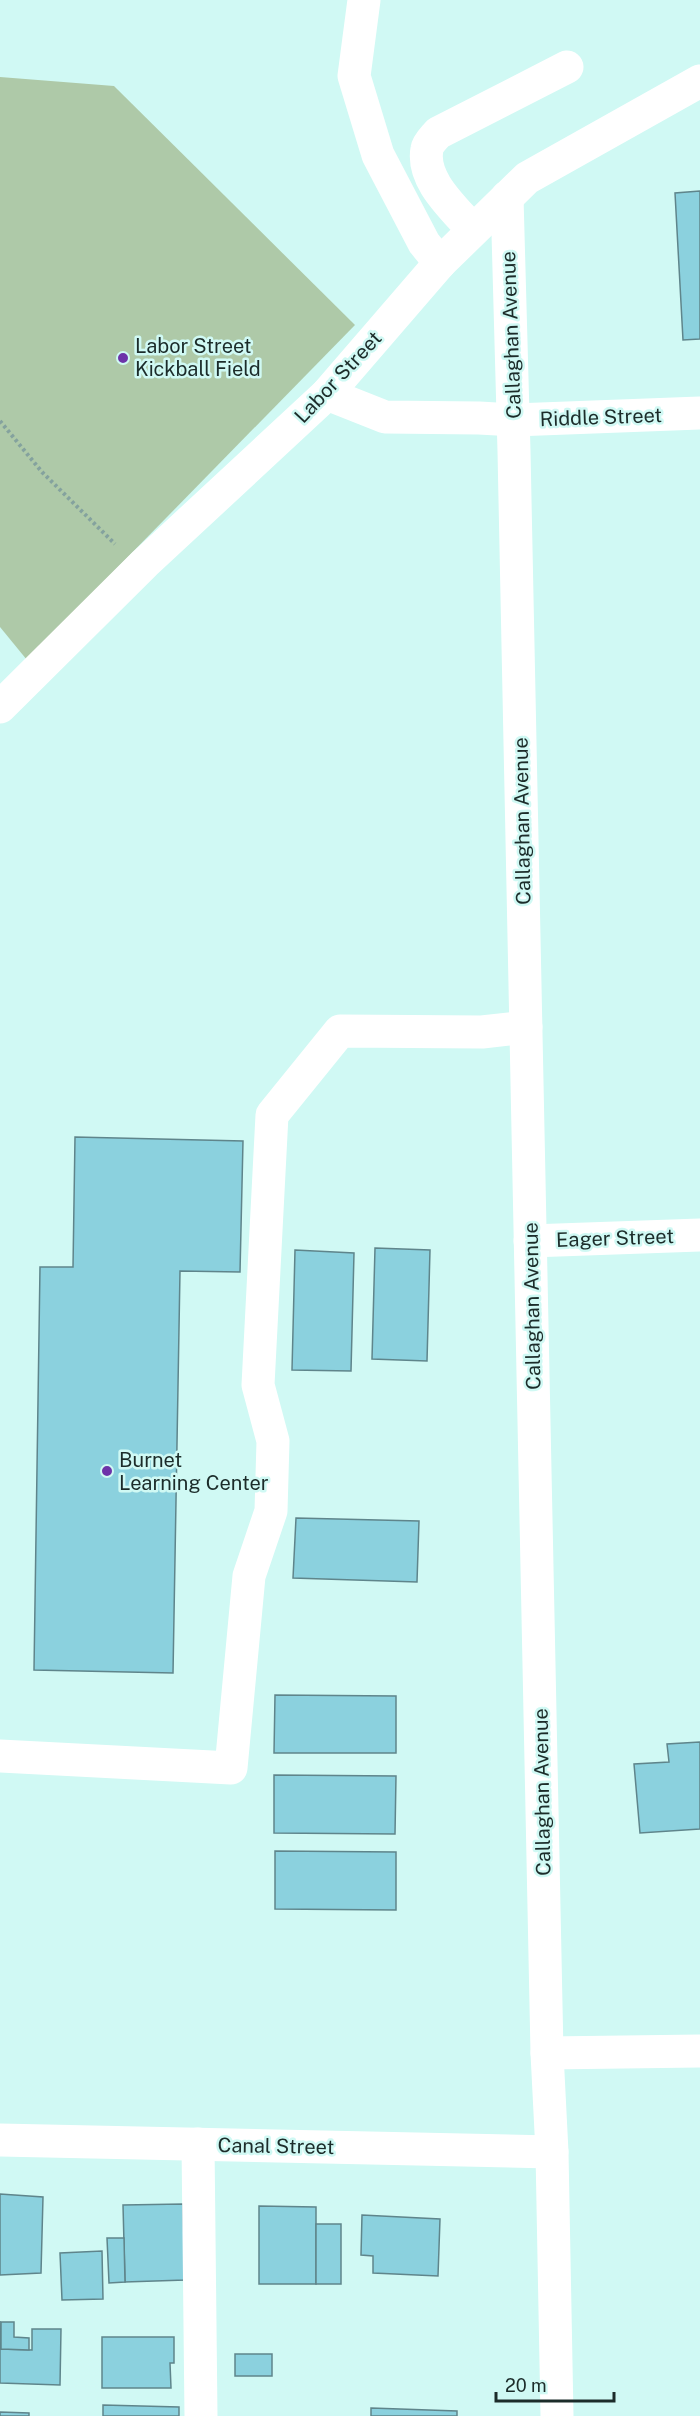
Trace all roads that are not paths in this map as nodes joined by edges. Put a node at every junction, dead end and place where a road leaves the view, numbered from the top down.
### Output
1 (364, 0) edge
2 (567, 67) dead end
3 (700, 81) edge
4 (507, 197) junction
5 (472, 230) junction
6 (440, 262) junction
7 (327, 394) junction
8 (700, 413) edge
9 (513, 420) junction
10 (0, 707) edge
11 (526, 1027) junction
12 (700, 1235) edge
13 (530, 1241) junction
14 (0, 1756) edge
15 (700, 2051) edge
16 (547, 2053) junction
17 (0, 2140) edge
18 (198, 2144) junction
19 (552, 2152) junction
20 (201, 2416) edge
21 (557, 2416) edge

1 - 6 street
2 - 5 street
3 - 4 street, Labor Street
4 - 5 street, Labor Street
4 - 9 street, Callaghan Avenue
5 - 6 street, Labor Street
6 - 7 street, Labor Street
7 - 9 street, Riddle Street
7 - 10 street, Labor Street
8 - 9 street, Riddle Street
9 - 11 street, Callaghan Avenue
11 - 13 street, Callaghan Avenue
11 - 14 street
12 - 13 street, Eager Street
13 - 16 street, Callaghan Avenue
15 - 16 street
16 - 19 street, Callaghan Avenue
17 - 18 street, Canal Street
18 - 19 street, Canal Street
18 - 20 street
19 - 21 street, Callaghan Avenue

